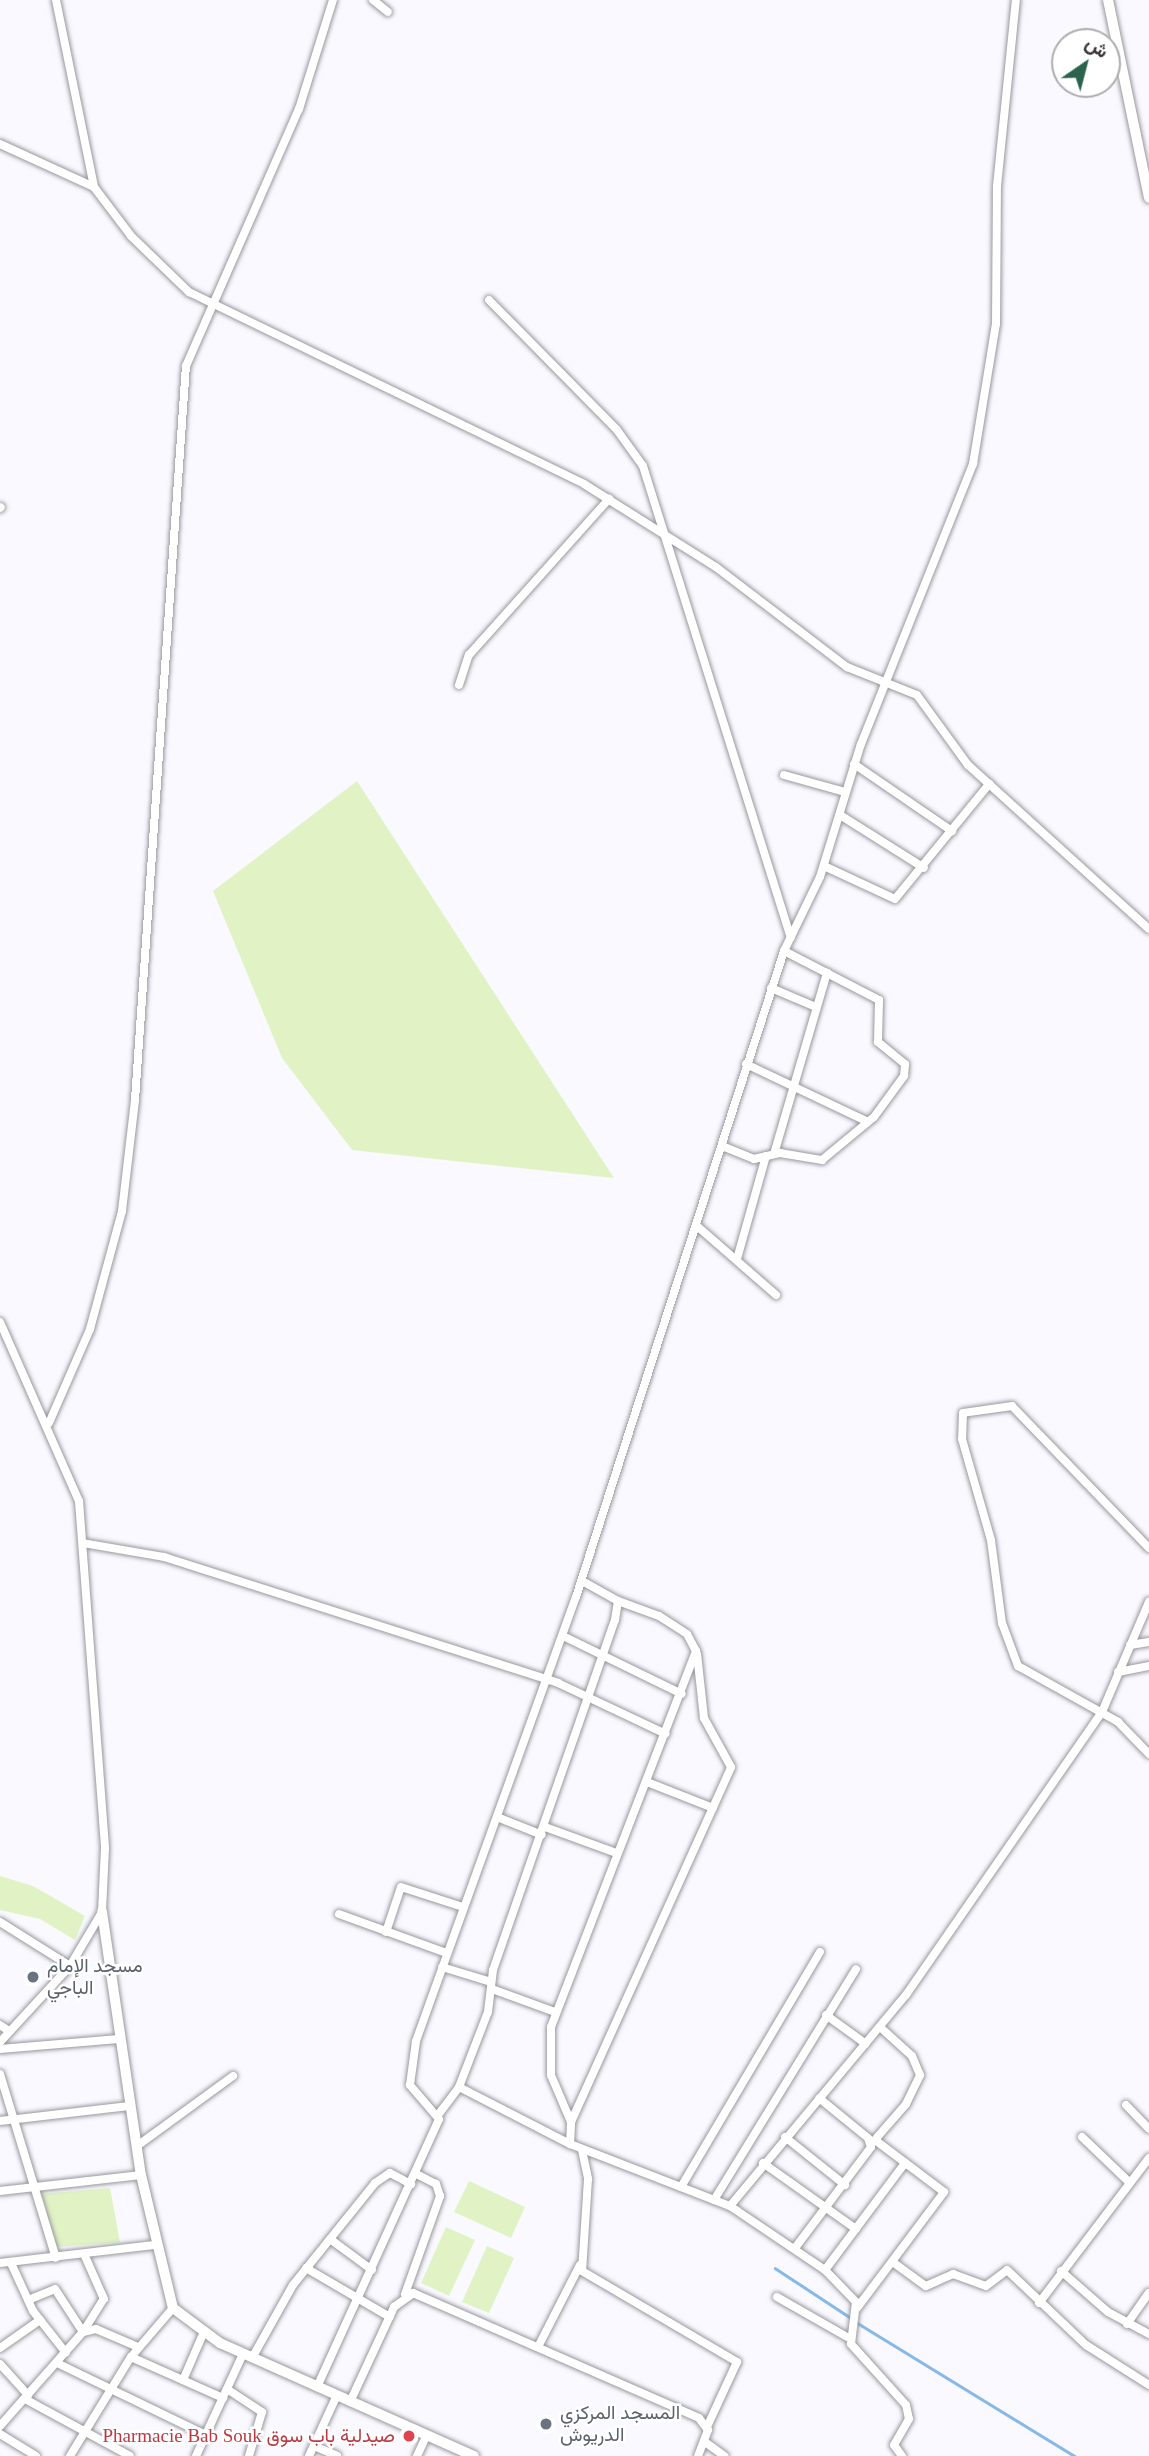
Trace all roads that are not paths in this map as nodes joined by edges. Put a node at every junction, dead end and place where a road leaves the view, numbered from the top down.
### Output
1 (56, 0) edge
2 (334, 0) edge
3 (373, 0) edge
4 (1016, 0) edge
5 (1108, 0) edge
6 (388, 12) dead end
7 (0, 144) edge
8 (94, 187) junction
9 (1149, 198) edge
10 (489, 300) dead end
11 (209, 304) junction
12 (609, 499) junction
13 (660, 531) junction
14 (459, 685) dead end
15 (884, 685) junction
16 (854, 764) junction
17 (784, 775) dead end
18 (989, 784) junction
19 (845, 792) junction
20 (840, 815) junction
21 (952, 831) junction
22 (824, 866) junction
23 (924, 868) junction
24 (1149, 929) edge
25 (791, 937) junction
26 (784, 951) junction
27 (827, 973) junction
28 (771, 988) junction
29 (816, 1007) junction
30 (746, 1064) junction
31 (792, 1084) junction
32 (868, 1122) junction
33 (722, 1146) junction
34 (770, 1155) junction
35 (697, 1226) junction
36 (737, 1259) junction
37 (776, 1295) dead end
38 (0, 1322) edge
39 (49, 1423) junction
40 (83, 1543) junction
41 (1149, 1548) edge
42 (582, 1581) junction
43 (618, 1601) junction
44 (1149, 1602) edge
45 (563, 1636) junction
46 (1149, 1642) edge
47 (1130, 1645) junction
48 (696, 1651) junction
49 (604, 1656) junction
50 (1149, 1666) edge
51 (1118, 1672) junction
52 (547, 1680) junction
53 (682, 1694) junction
54 (591, 1696) junction
55 (1102, 1712) junction
56 (666, 1734) junction
57 (1149, 1754) edge
58 (647, 1782) junction
59 (713, 1808) junction
60 (497, 1817) junction
61 (544, 1831) junction
62 (616, 1853) junction
63 (463, 1907) junction
64 (102, 1912) junction
65 (339, 1914) dead end
66 (0, 1923) edge
67 (386, 1932) junction
68 (820, 1952) dead end
69 (447, 1953) junction
70 (70, 1966) junction
71 (442, 1967) junction
72 (856, 1969) dead end
73 (492, 1985) junction
74 (555, 2012) junction
75 (826, 2015) junction
76 (0, 2025) edge
77 (880, 2027) junction
78 (9, 2031) junction
79 (119, 2039) junction
80 (0, 2042) edge
81 (866, 2043) junction
82 (0, 2049) edge
83 (0, 2074) edge
84 (233, 2076) dead end
85 (459, 2087) junction
86 (819, 2098) junction
87 (1126, 2105) dead end
88 (129, 2106) junction
89 (438, 2115) junction
90 (14, 2121) junction
91 (0, 2122) edge
92 (571, 2122) junction
93 (1149, 2129) edge
94 (785, 2137) junction
95 (1082, 2137) dead end
96 (873, 2142) junction
97 (570, 2144) junction
98 (137, 2146) junction
99 (582, 2150) junction
100 (1149, 2158) edge
101 (762, 2163) junction
102 (905, 2163) junction
103 (416, 2174) junction
104 (141, 2175) junction
105 (1129, 2182) junction
106 (411, 2184) junction
107 (845, 2185) junction
108 (35, 2187) junction
109 (681, 2187) junction
110 (0, 2191) edge
111 (714, 2200) junction
112 (730, 2206) junction
113 (828, 2206) junction
114 (856, 2229) junction
115 (330, 2239) junction
116 (154, 2245) junction
117 (795, 2248) junction
118 (85, 2254) junction
119 (56, 2258) junction
120 (0, 2263) edge
121 (11, 2263) junction
122 (894, 2263) junction
123 (580, 2265) junction
124 (306, 2268) junction
125 (372, 2270) junction
126 (825, 2270) junction
127 (1061, 2271) junction
128 (1149, 2293) edge
129 (405, 2294) junction
130 (777, 2297) dead end
131 (28, 2300) junction
132 (355, 2301) junction
133 (1039, 2303) junction
134 (173, 2308) junction
135 (858, 2308) junction
136 (390, 2317) junction
137 (40, 2320) junction
138 (1127, 2324) junction
139 (83, 2332) junction
140 (203, 2334) junction
141 (1149, 2334) edge
142 (847, 2337) junction
143 (138, 2347) junction
144 (538, 2347) junction
145 (0, 2348) edge
146 (66, 2353) junction
147 (248, 2356) junction
148 (131, 2357) junction
149 (57, 2363) junction
150 (0, 2364) edge
151 (183, 2380) junction
152 (1149, 2385) edge
153 (317, 2387) junction
154 (107, 2392) junction
155 (225, 2393) junction
156 (337, 2395) junction
157 (27, 2397) junction
158 (350, 2402) junction
159 (0, 2426) edge
160 (707, 2427) junction
161 (86, 2430) junction
162 (0, 2434) edge
163 (206, 2435) junction
164 (427, 2435) junction
165 (705, 2442) junction
166 (314, 2446) junction
167 (24, 2453) edge
168 (36, 2456) edge
169 (70, 2456) edge
170 (130, 2456) edge
171 (196, 2456) edge
172 (250, 2456) edge
173 (309, 2456) edge
174 (337, 2456) edge
175 (417, 2456) edge
176 (474, 2456) edge
177 (698, 2456) edge
178 (724, 2456) edge
179 (902, 2456) edge

1 - 8 street
2 - 11 street
3 - 6 street
4 - 15 street
5 - 9 main road
7 - 8 street
8 - 11 street
10 - 13 street
11 - 12 street
11 - 39 street
12 - 13 street
12 - 14 street
13 - 15 street
13 - 25 street
15 - 16 street
15 - 18 street
16 - 19 street
16 - 21 street
17 - 19 street
18 - 21 street
18 - 24 street
19 - 20 street
20 - 22 street
20 - 23 street
21 - 23 street
22 - 23 street
22 - 25 street
25 - 26 street
26 - 27 street
26 - 28 street
27 - 29 street
27 - 32 street
28 - 29 street
28 - 30 street
29 - 31 street
30 - 31 street
30 - 33 street
31 - 32 street
31 - 34 street
32 - 34 street
33 - 34 street
33 - 35 street
34 - 36 street
35 - 36 street
35 - 42 street
36 - 37 street
38 - 39 street
39 - 40 street
40 - 52 street
40 - 64 street
41 - 55 street
42 - 43 street
42 - 45 street
43 - 48 street
43 - 49 street
44 - 47 street
45 - 49 street
45 - 52 street
46 - 47 street
47 - 51 street
48 - 53 street
48 - 59 street
49 - 53 street
49 - 54 street
50 - 51 street
51 - 55 street
52 - 54 street
52 - 60 street
53 - 56 street
54 - 56 street
54 - 61 street
55 - 57 street
55 - 77 street
56 - 58 street
58 - 59 street
58 - 62 street
59 - 92 street
60 - 61 street
60 - 63 street
61 - 62 street
61 - 73 street
62 - 74 street
63 - 67 street
63 - 69 street
64 - 70 street
64 - 79 street
65 - 67 street
66 - 70 street
67 - 69 street
68 - 109 street
69 - 71 street
70 - 78 street
71 - 73 street
71 - 89 street
72 - 75 street
73 - 74 street
73 - 85 street
74 - 92 street
75 - 81 street
75 - 111 street
76 - 78 street
77 - 81 street
77 - 96 street
78 - 80 street
79 - 82 street
79 - 88 street
81 - 86 street
83 - 90 street
84 - 98 street
85 - 89 street
85 - 97 street
86 - 94 street
86 - 96 street
87 - 93 street
88 - 90 street
88 - 98 street
89 - 103 street
90 - 91 street
90 - 108 street
92 - 97 street
94 - 101 street
94 - 107 street
95 - 105 street
96 - 102 street
96 - 107 street
97 - 99 street
98 - 104 street
99 - 109 street
99 - 123 street
100 - 105 street
101 - 112 street
101 - 113 street
102 - 114 street
102 - 122 street
103 - 106 street
103 - 129 street
104 - 108 street
104 - 116 street
105 - 127 street
106 - 115 street
106 - 125 street
107 - 113 street
108 - 110 street
108 - 119 street
109 - 111 street
111 - 112 street
112 - 117 street
113 - 114 street
113 - 117 street
114 - 126 street
115 - 124 street
115 - 125 street
116 - 118 street
116 - 134 street
117 - 126 street
118 - 119 street
118 - 139 street
119 - 121 street
120 - 121 street
121 - 131 street
122 - 133 street
122 - 135 street
123 - 144 street
123 - 160 street
124 - 132 street
124 - 147 street
125 - 132 street
126 - 135 street
127 - 133 street
127 - 138 street
128 - 138 street
129 - 136 street
129 - 144 street
130 - 142 street
131 - 137 street
131 - 139 street
132 - 136 street
132 - 153 street
133 - 152 street
134 - 140 street
134 - 143 street
135 - 142 street
136 - 158 street
137 - 145 street
137 - 146 street
138 - 141 street
139 - 143 street
139 - 146 street
140 - 147 street
140 - 151 street
142 - 179 street
143 - 148 street
144 - 160 street
146 - 149 street
147 - 153 street
147 - 155 street
148 - 151 street
148 - 154 street
149 - 154 street
149 - 157 street
150 - 157 street
151 - 155 street
153 - 156 street
154 - 161 street
154 - 163 street
155 - 163 street
155 - 172 street
156 - 158 street
156 - 166 street
157 - 159 street
157 - 161 street
158 - 164 street
160 - 165 street
161 - 169 street
161 - 170 street
162 - 167 street
163 - 171 street
164 - 175 street
164 - 176 street
165 - 177 street
165 - 178 street
166 - 173 street
166 - 174 street
167 - 168 street

